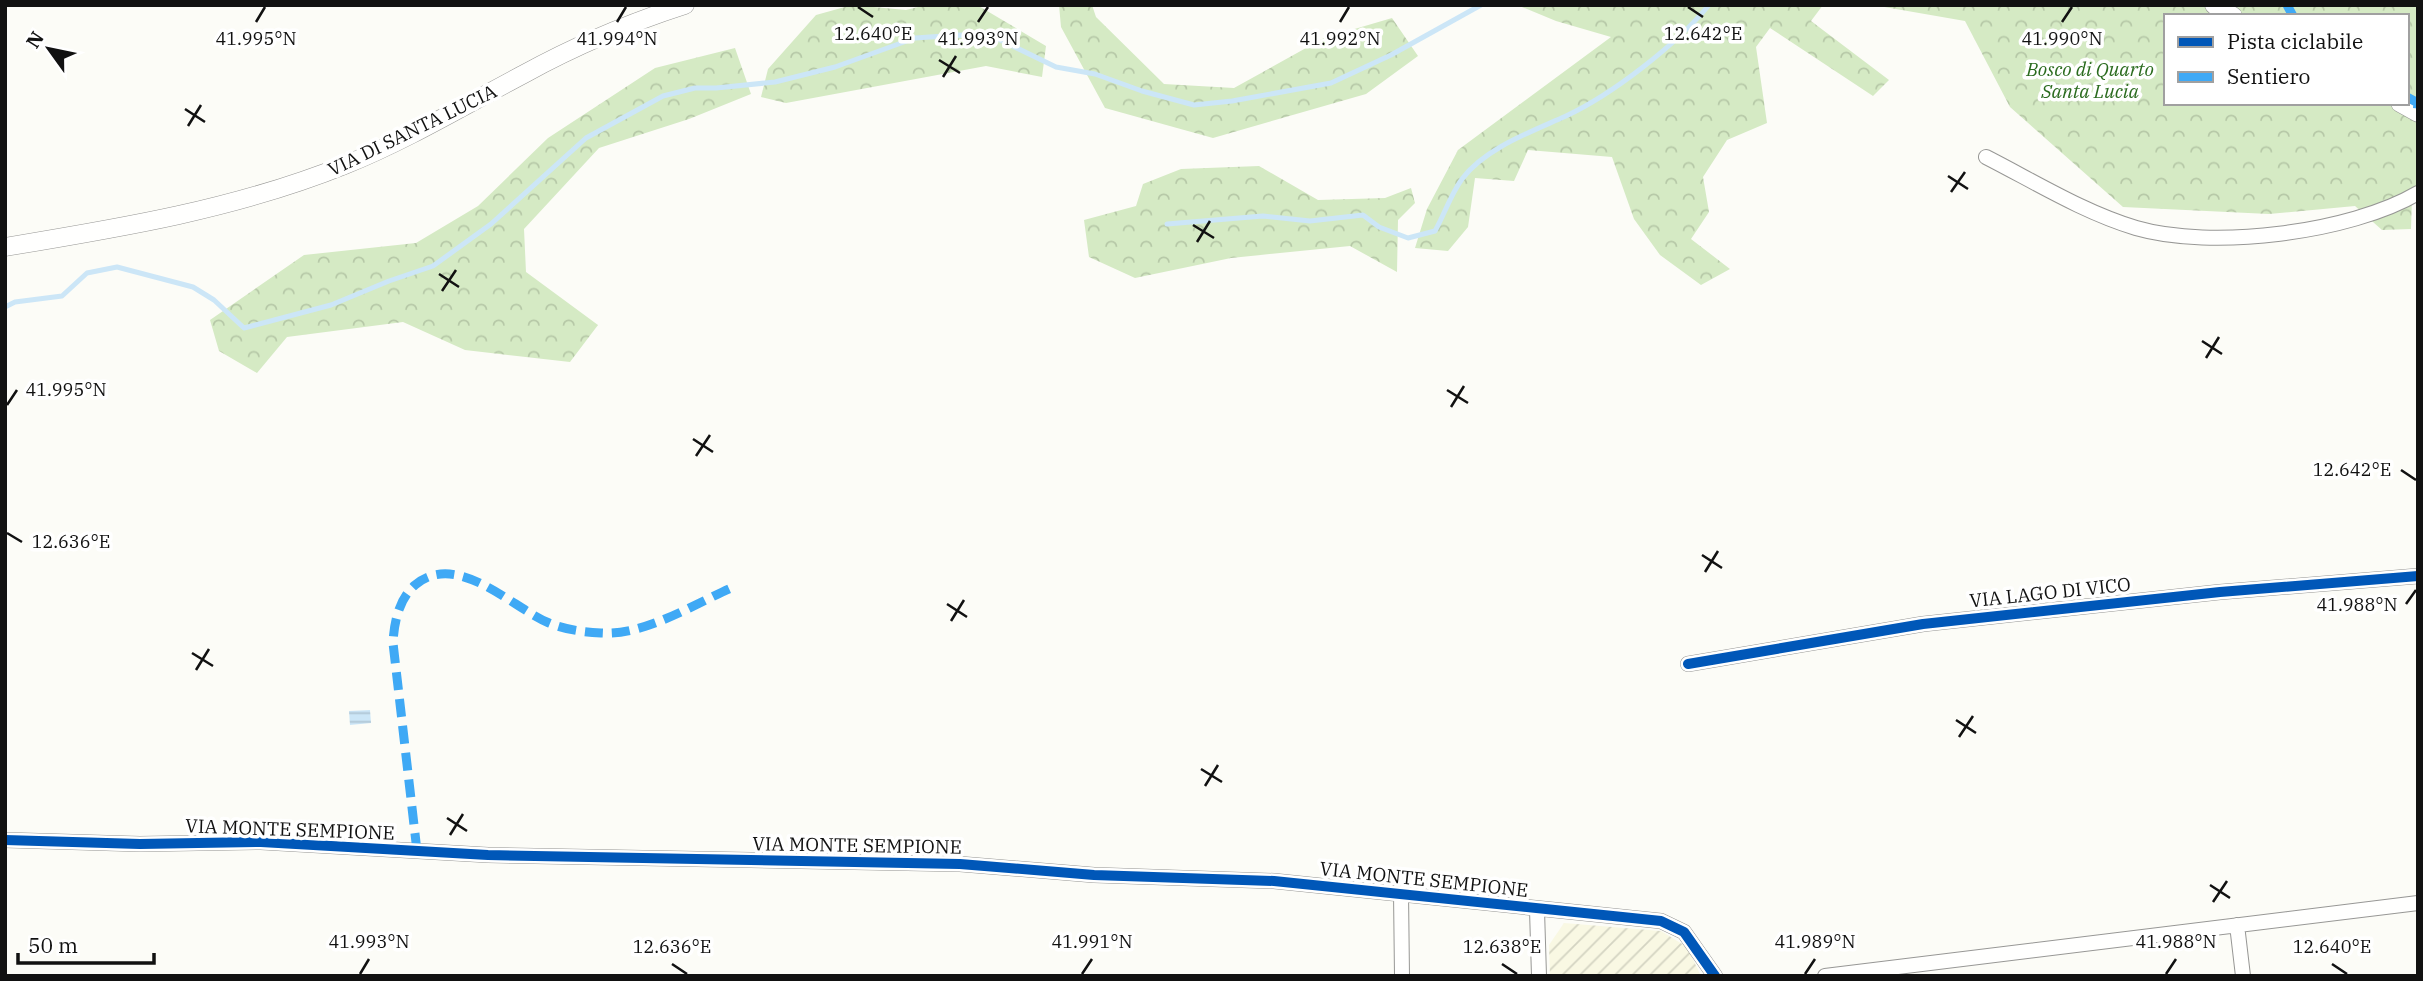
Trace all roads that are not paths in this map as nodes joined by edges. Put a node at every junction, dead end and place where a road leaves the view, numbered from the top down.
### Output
1 (685, 5) edge
2 (2214, 5) edge
3 (2230, 14) edge
4 (1986, 157) dead end
5 (2418, 193) edge
6 (5, 247) edge
7 (2418, 576) edge
8 (1688, 664) dead end
9 (5, 840) edge
10 (1401, 892) junction
11 (2418, 903) edge
12 (1537, 910) junction
13 (2237, 925) junction
14 (1402, 976) edge
15 (1539, 976) edge
16 (1715, 976) edge
17 (1825, 976) edge
18 (2243, 976) edge

1 - 6 street, VIA DI SANTA LUCIA
2 - 3 street
4 - 5 street
7 - 8 street, VIA LAGO DI VICO
9 - 10 street, VIA MONTE SEMPIONE
10 - 12 street, VIA MONTE SEMPIONE
10 - 14 street
11 - 13 street
12 - 15 street
12 - 16 street, VIA MONTE SEMPIONE
13 - 17 street
13 - 18 street

